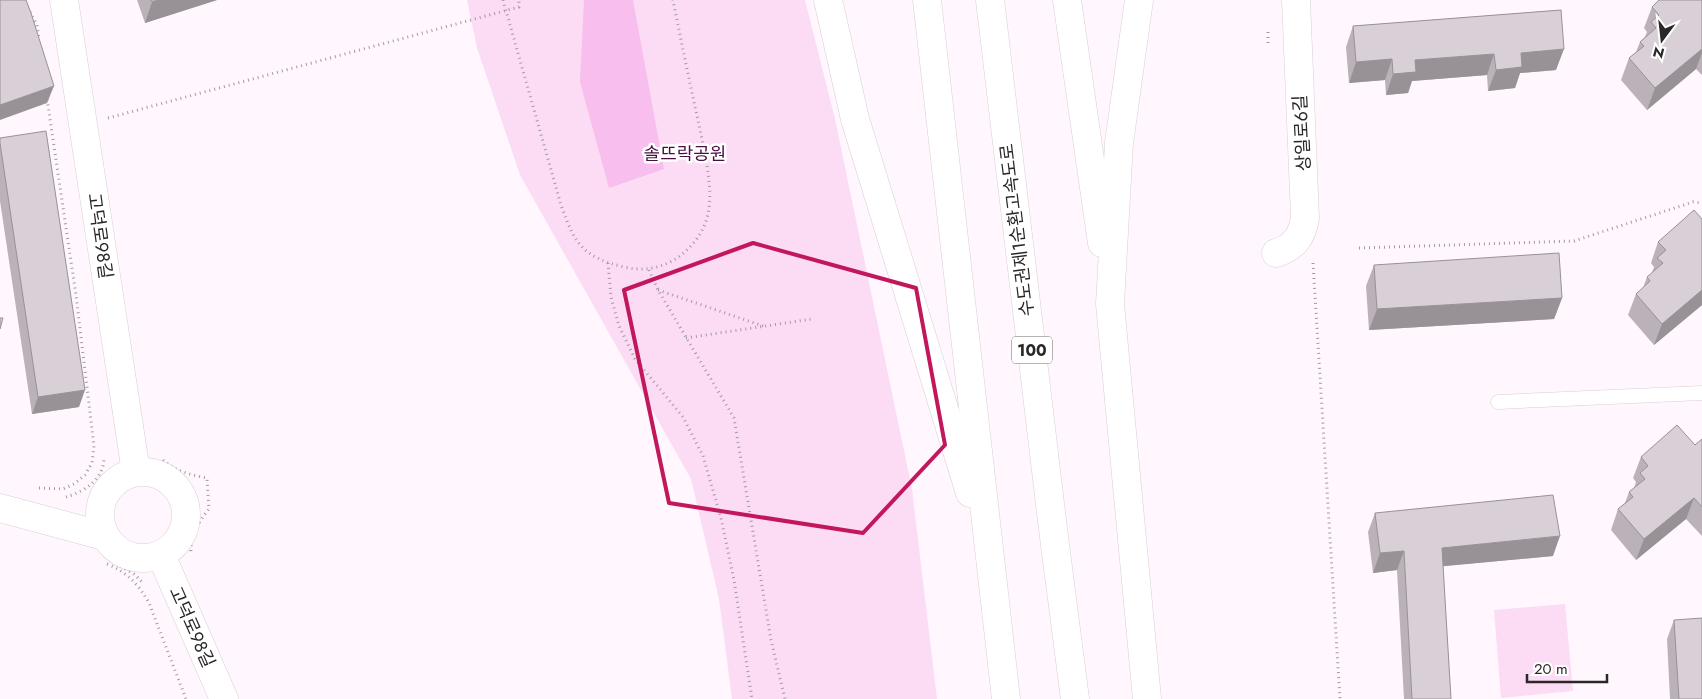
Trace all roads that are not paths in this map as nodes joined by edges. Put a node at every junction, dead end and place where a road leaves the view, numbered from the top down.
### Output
1 (64, 0) edge
2 (828, 0) edge
3 (927, 0) edge
4 (990, 0) edge
5 (1067, 0) edge
6 (1139, 0) edge
7 (1296, 0) edge
8 (1287, 247) road end
9 (1110, 304) junction
10 (1702, 393) edge
11 (1498, 402) dead end
12 (136, 472) junction
13 (0, 508) edge
14 (105, 547) junction
15 (161, 555) junction
16 (989, 556) junction
17 (224, 699) edge
18 (1006, 699) edge
19 (1075, 699) edge
20 (1147, 699) edge

1 - 12 main road, 고덕로98길
2 - 16 main road
3 - 16 main road
4 - 19 main road, 수도권제1순환고속도로 / 100
5 - 9 main road
6 - 9 main road
7 - 8 main road, 상일로6길
9 - 20 main road
10 - 11 lane
12 - 14 main road
12 - 15 main road
13 - 14 main road
14 - 15 main road
15 - 17 main road, 고덕로98길
16 - 18 main road

